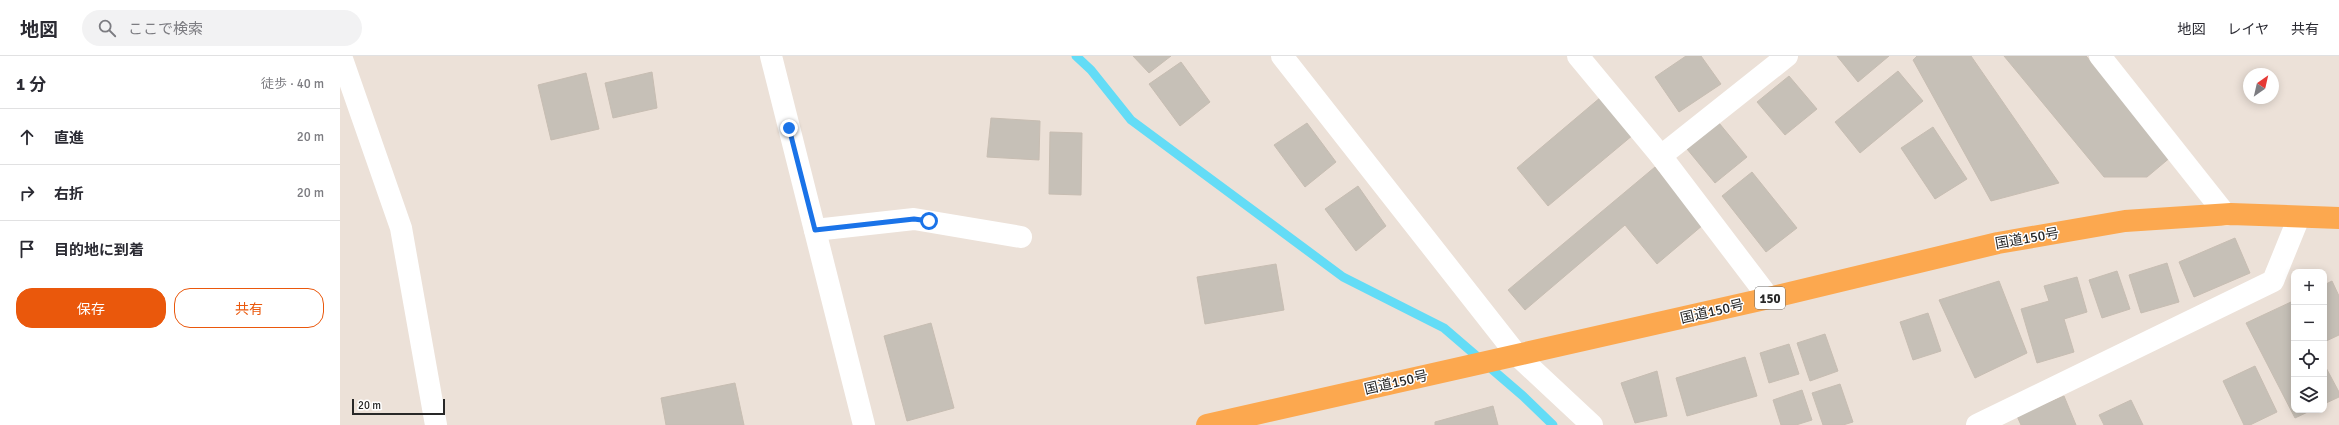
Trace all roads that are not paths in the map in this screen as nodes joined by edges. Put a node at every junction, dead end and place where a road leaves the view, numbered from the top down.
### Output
1 (341, 56) edge
2 (771, 56) edge
3 (1282, 56) edge
4 (1578, 56) edge
5 (1787, 56) edge
6 (2100, 56) edge
7 (1661, 156) junction
8 (2226, 214) junction
9 (2299, 217) junction
10 (2339, 218) edge
11 (815, 230) junction
12 (1021, 237) dead end
13 (1769, 298) junction
14 (1517, 355) junction
15 (436, 425) edge
16 (864, 425) edge
17 (1207, 425) edge
18 (1592, 425) edge
19 (1979, 425) edge

1 - 15 street
2 - 11 street
3 - 14 street
4 - 7 street
5 - 7 street
6 - 8 street
7 - 13 street
8 - 9 highway, 国道150号 / 150
8 - 13 highway, 国道150号 / 150
9 - 10 highway, 国道150号 / 150
9 - 19 street
11 - 12 street
11 - 16 street
13 - 14 highway, 国道150号 / 150
14 - 17 highway, 国道150号 / 150
14 - 18 street

